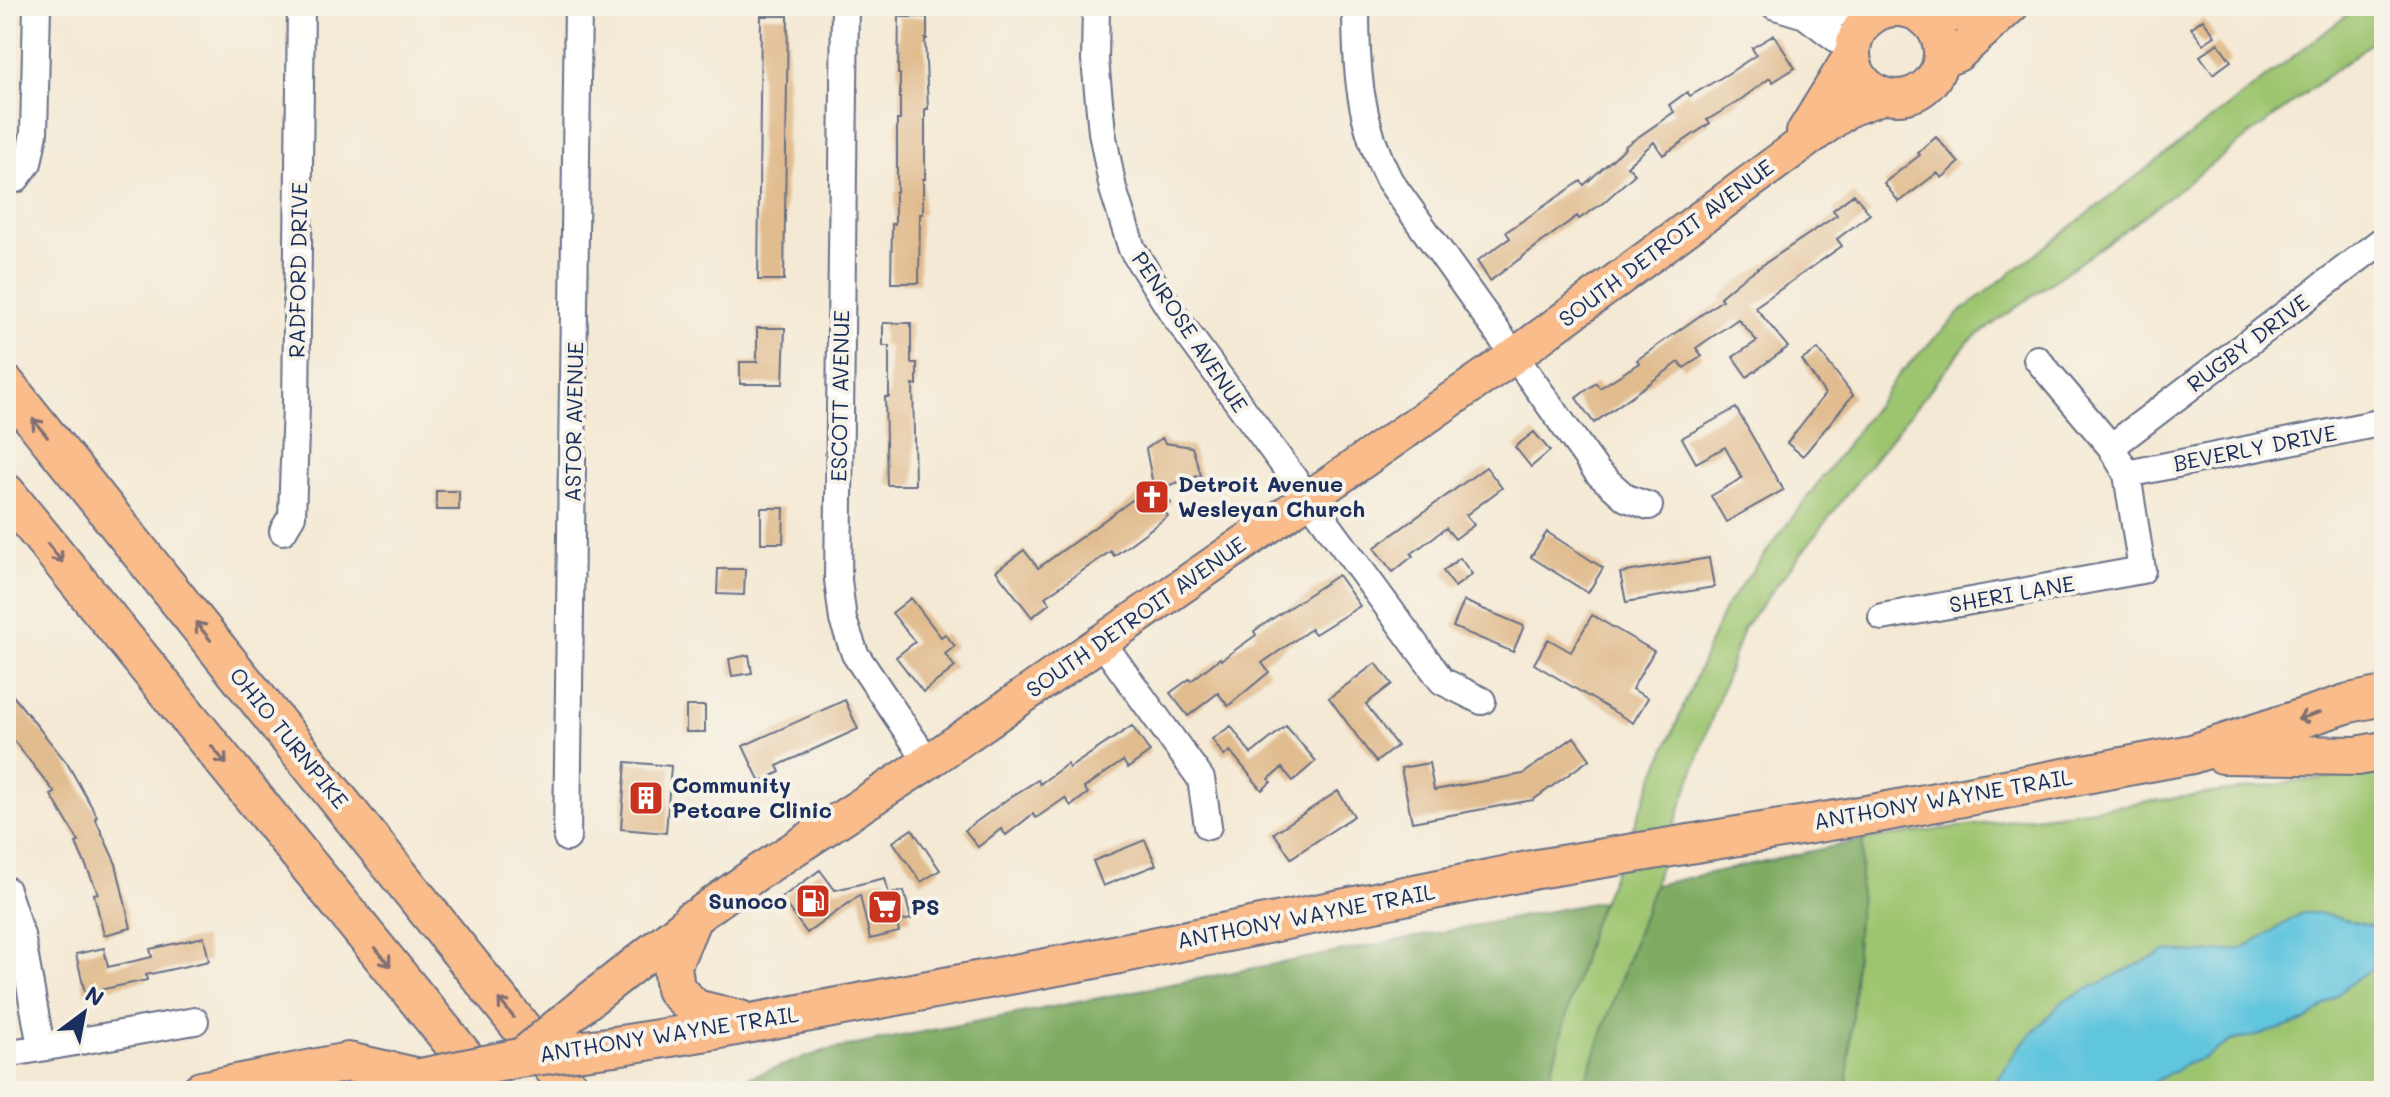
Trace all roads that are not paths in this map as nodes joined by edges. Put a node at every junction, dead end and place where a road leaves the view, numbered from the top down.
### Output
1 (37, 6) edge
2 (301, 6) edge
3 (578, 6) edge
4 (845, 6) edge
5 (1096, 6) edge
6 (1356, 6) edge
7 (1775, 6) edge
8 (1977, 6) edge
9 (2011, 6) edge
10 (1876, 11) edge
11 (1923, 14) edge
12 (1805, 15) junction
13 (1853, 53) junction
14 (1942, 60) junction
15 (1885, 96) junction
16 (1793, 148) junction
17 (16, 179) dead end
18 (2384, 239) edge
19 (1514, 356) junction
20 (2037, 359) dead end
21 (6, 385) edge
22 (2384, 422) edge
23 (2111, 447) junction
24 (2127, 474) junction
25 (6, 493) edge
26 (1307, 499) junction
27 (1649, 506) dead end
28 (283, 531) dead end
29 (1882, 617) dead end
30 (1101, 641) junction
31 (2384, 696) edge
32 (1482, 701) dead end
33 (2384, 751) edge
34 (2192, 754) junction
35 (928, 762) junction
36 (1208, 826) dead end
37 (567, 838) dead end
38 (6, 890) edge
39 (691, 920) junction
40 (195, 1021) dead end
41 (750, 1022) junction
42 (41, 1047) junction
43 (6, 1054) edge
44 (519, 1058) junction
45 (407, 1084) edge
46 (201, 1091) edge
47 (492, 1091) edge
48 (572, 1091) edge

1 - 17 street
2 - 28 street, RADFORD DRIVE
3 - 37 street, ASTOR AVENUE
4 - 35 street, ESCOTT AVENUE
5 - 26 street, PENROSE AVENUE
6 - 19 street
7 - 12 street
8 - 11 main road
9 - 14 main road, SOUTH DETROIT AVENUE
10 - 11 main road
10 - 12 street
10 - 13 main road, SOUTH DETROIT AVENUE
11 - 14 main road
12 - 13 street
13 - 15 main road
13 - 16 main road, SOUTH DETROIT AVENUE
14 - 15 main road, SOUTH DETROIT AVENUE
15 - 16 main road, SOUTH DETROIT AVENUE
16 - 19 main road, SOUTH DETROIT AVENUE
18 - 23 street, RUGBY DRIVE
19 - 26 main road, SOUTH DETROIT AVENUE
19 - 27 street
20 - 23 street
48 -> 21 highway, OHIO TURNPIKE
22 - 24 street, BEVERLY DRIVE
23 - 24 street
24 - 29 street, SHERI LANE
25 -> 47 highway
26 - 30 main road, SOUTH DETROIT AVENUE
26 - 32 street, PENROSE AVENUE
30 - 35 main road, SOUTH DETROIT AVENUE
30 - 36 street
31 -> 34 highway, ANTHONY WAYNE TRAIL
33 - 34 highway, ANTHONY WAYNE TRAIL
34 - 41 highway, ANTHONY WAYNE TRAIL
35 - 39 main road, SOUTH DETROIT AVENUE
38 - 42 street
39 - 41 highway
39 - 44 main road, SOUTH DETROIT AVENUE, bridge
40 - 42 street
41 - 44 highway, ANTHONY WAYNE TRAIL, bridge
42 - 43 street
44 - 45 highway, ANTHONY WAYNE TRAIL, bridge
45 - 46 highway, ANTHONY WAYNE TRAIL

